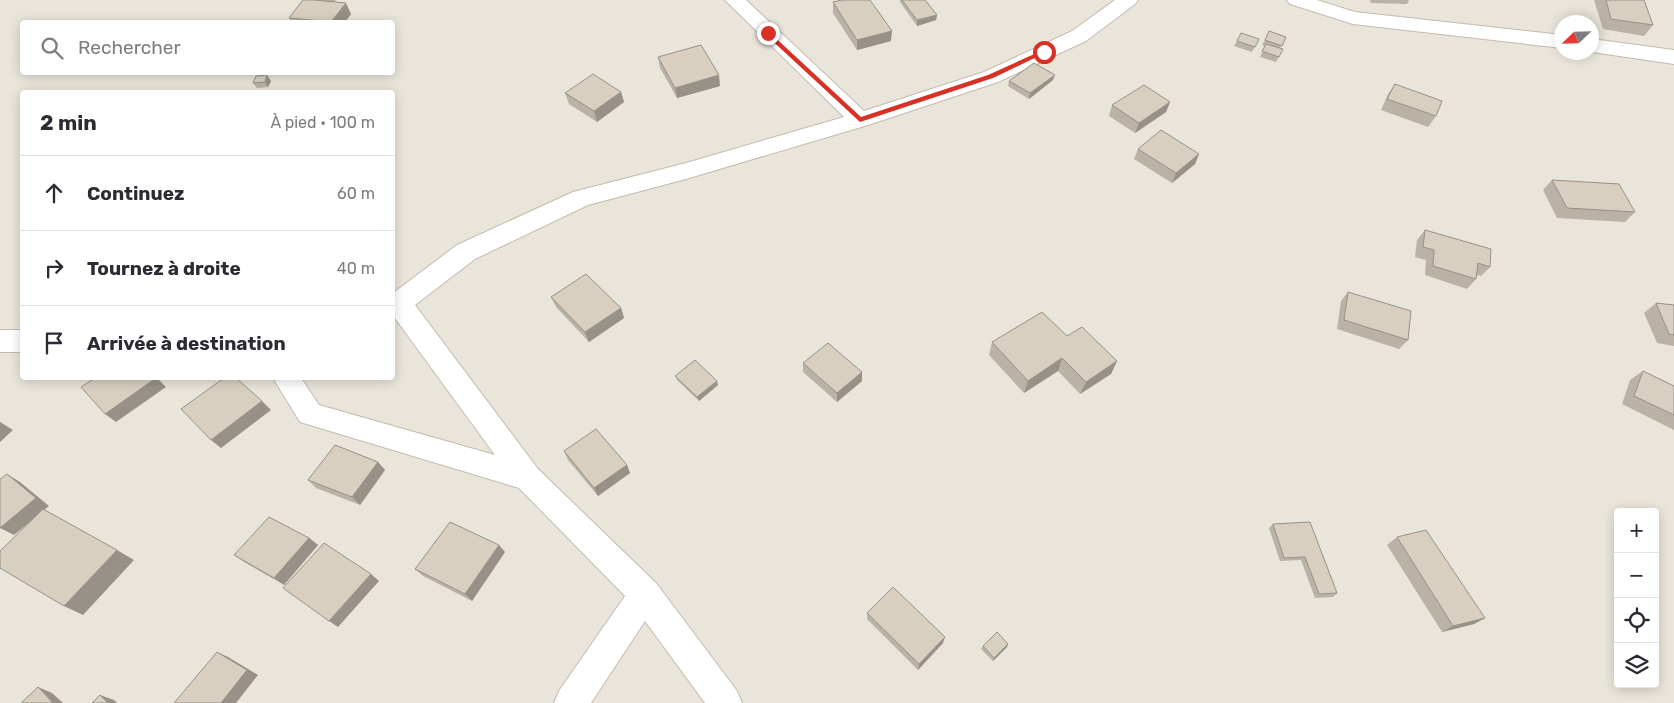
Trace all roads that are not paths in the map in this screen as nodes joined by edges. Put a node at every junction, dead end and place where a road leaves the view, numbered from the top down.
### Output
1 (735, 0) edge
2 (1128, 0) edge
3 (1297, 0) edge
4 (1554, 41) edge
5 (1599, 47) edge
6 (1674, 57) edge
7 (860, 120) junction
8 (396, 306) edge
9 (0, 341) edge
10 (20, 342) edge
11 (287, 380) edge
12 (528, 478) junction
13 (645, 594) junction
14 (571, 703) edge
15 (725, 703) edge

1 - 7 street
2 - 7 street
3 - 4 street
5 - 6 street
7 - 8 street
8 - 12 street
9 - 10 street
11 - 12 street
12 - 13 street
13 - 14 street
13 - 15 street

